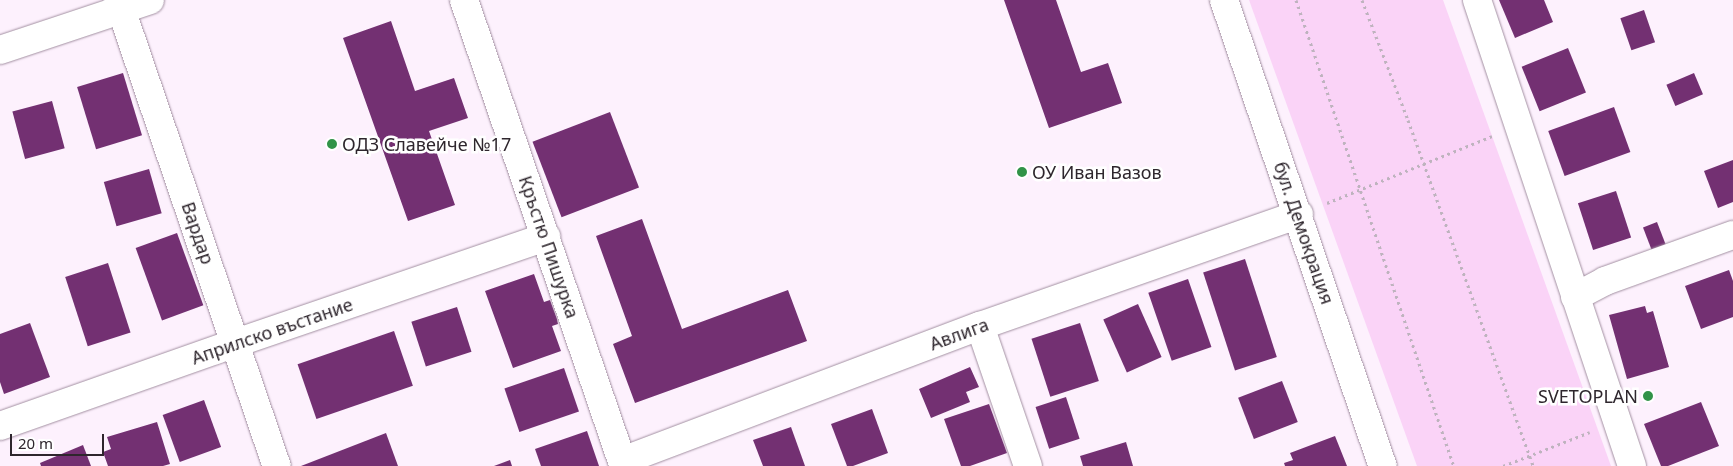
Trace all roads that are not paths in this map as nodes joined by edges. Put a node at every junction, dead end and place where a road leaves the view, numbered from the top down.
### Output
1 (150, 0) edge
2 (464, 0) edge
3 (1224, 0) edge
4 (1478, 0) edge
5 (119, 5) edge
6 (0, 50) edge
7 (1299, 214) junction
8 (1733, 235) edge
9 (546, 238) junction
10 (1575, 297) junction
11 (980, 326) junction
12 (236, 343) junction
13 (0, 426) edge
14 (623, 464) edge
15 (277, 466) edge
16 (1028, 466) edge
17 (1383, 466) edge
18 (1632, 466) edge

1 - 5 street
2 - 9 street, Кръстю Пишурка
3 - 7 street, бул. Демокрация
4 - 10 street
5 - 6 street
5 - 12 street, Вардар
7 - 11 street, Авлига
7 - 17 street, бул. Демокрация
8 - 10 street
9 - 12 street, Априлско въстание
9 - 14 street, Кръстю Пишурка
10 - 18 street
11 - 14 street, Авлига
11 - 16 street
12 - 13 street, Априлско въстание
12 - 15 street, Вардар

